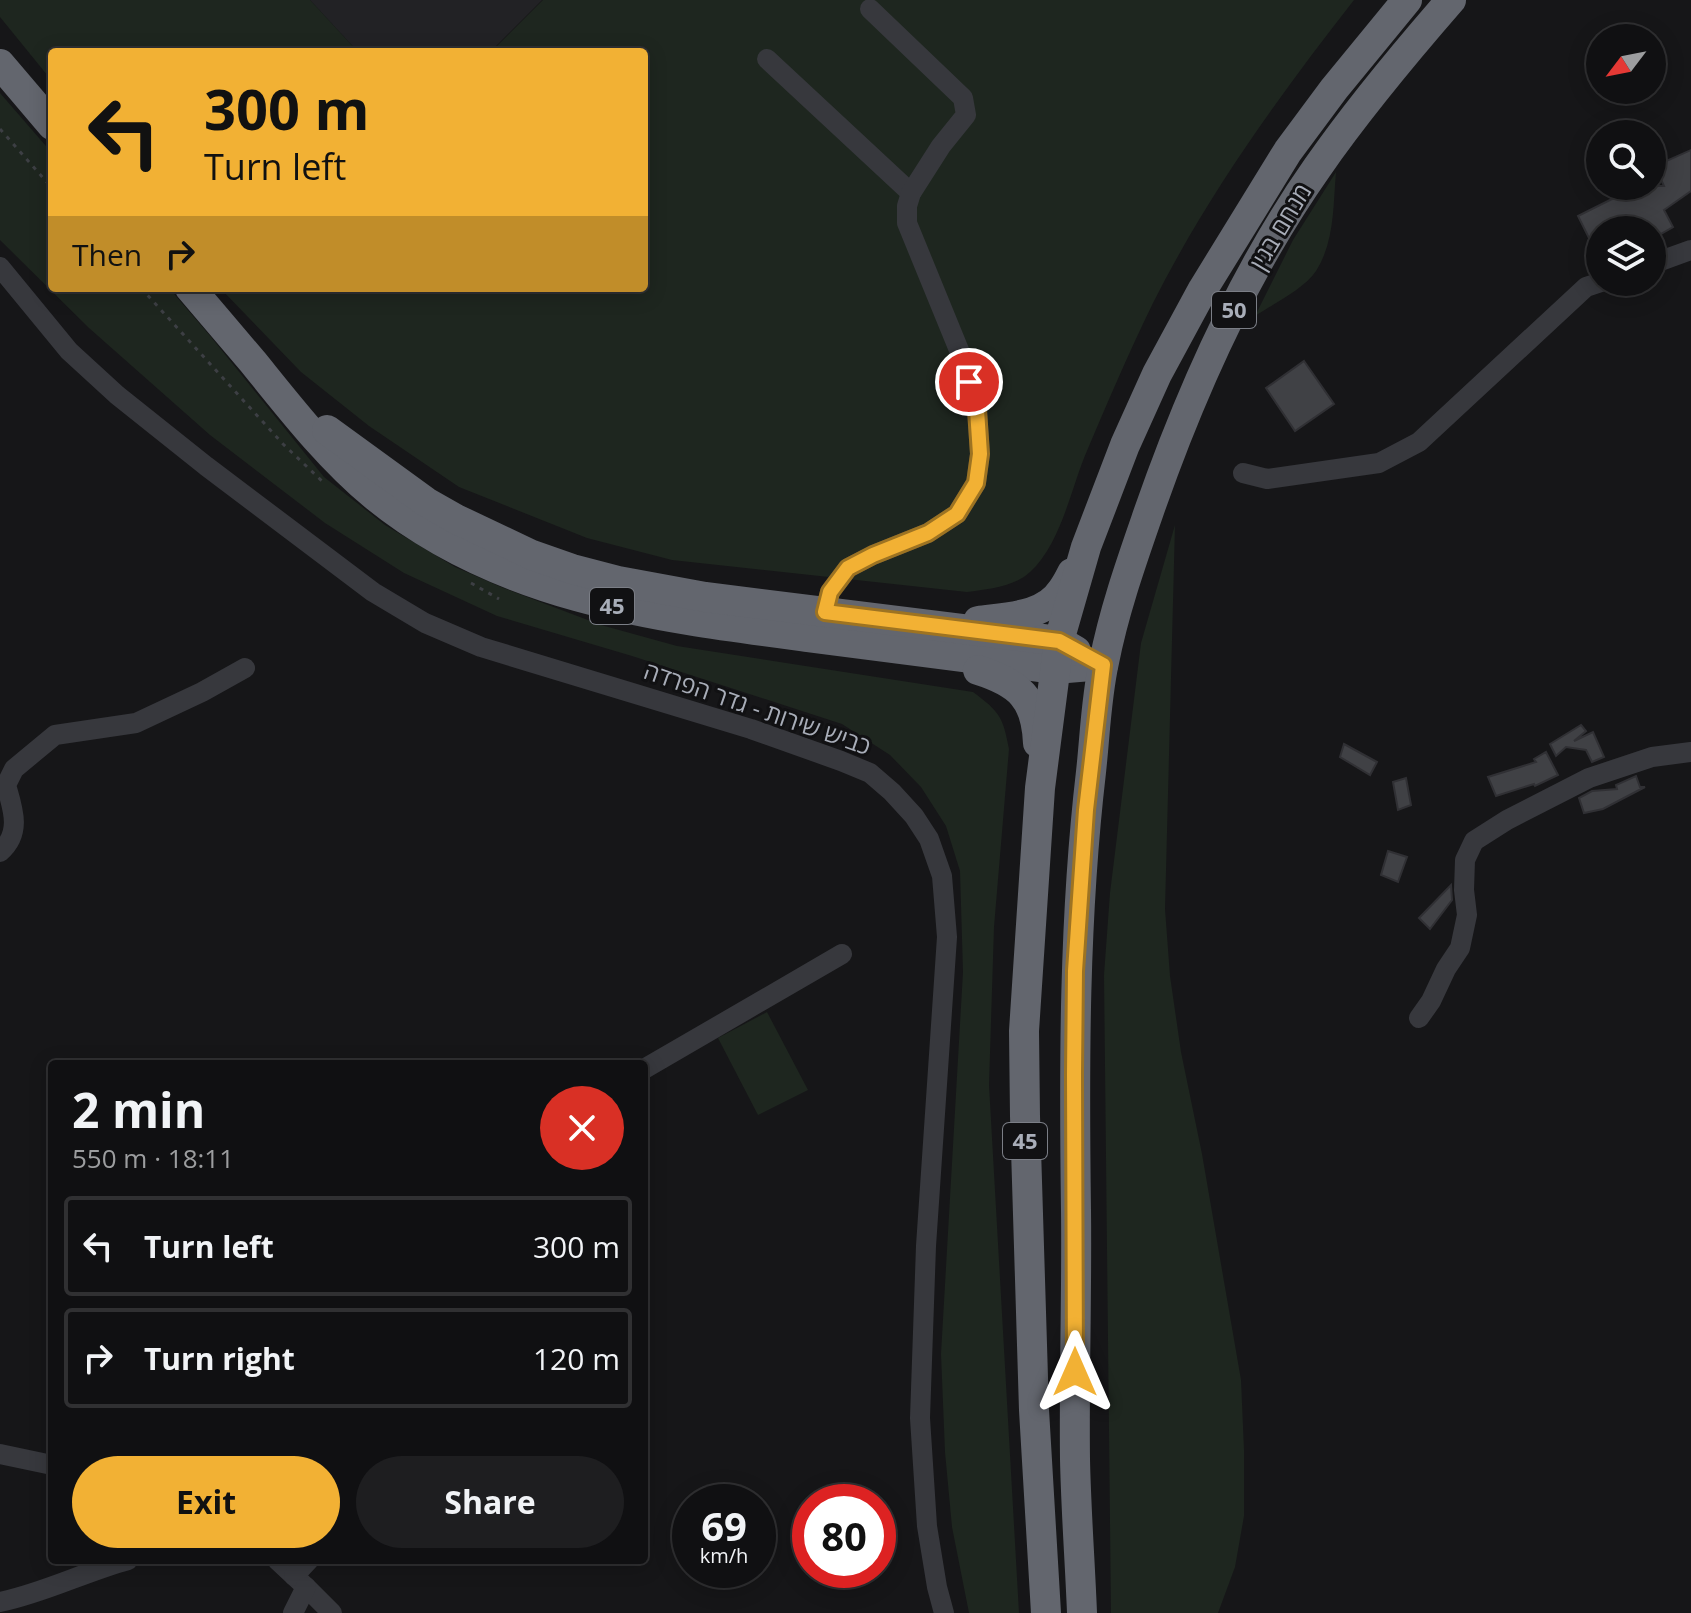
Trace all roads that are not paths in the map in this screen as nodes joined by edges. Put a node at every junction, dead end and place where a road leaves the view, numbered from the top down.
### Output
1 (1407, 0) edge
2 (1451, 0) edge
3 (870, 9) dead end
4 (767, 59) dead end
5 (0, 64) edge
6 (48, 120) edge
7 (911, 193) junction
8 (1691, 250) edge
9 (1666, 259) edge
10 (0, 267) edge
11 (1586, 291) edge
12 (193, 292) edge
13 (252, 361) junction
14 (1243, 473) dead end
15 (1086, 547) junction
16 (825, 612) junction
17 (936, 626) junction
18 (919, 652) junction
19 (1057, 655) junction
20 (1103, 665) junction
21 (245, 668) dead end
22 (1691, 752) edge
23 (1040, 788) junction
24 (0, 852) edge
25 (842, 954) dead end
26 (1419, 1018) dead end
27 (648, 1067) edge
28 (0, 1454) edge
29 (48, 1464) edge
30 (114, 1564) edge
31 (281, 1564) edge
32 (307, 1564) edge
33 (300, 1582) junction
34 (0, 1602) edge
35 (293, 1613) edge
36 (332, 1613) edge
37 (944, 1613) edge
38 (1046, 1613) edge
39 (1082, 1613) edge

1 - 15 highway, מנחם בגין / 50
2 - 20 highway, מנחם בגין / 50
3 - 7 street
4 - 7 street
5 - 6 highway
7 - 16 street
8 - 9 street
10 - 37 street, כביש שירות - גדר הפרדה
11 - 14 street
12 - 13 highway, 45
13 - 16 highway, 45
13 - 18 highway, 45
15 - 17 highway
15 - 19 highway, מנחם בגין / 50
16 - 17 highway, 45
17 - 19 highway, 45
18 - 19 highway, 45
18 - 23 highway
19 - 20 highway, 45
19 - 23 highway, 45
20 - 39 highway, 45
21 - 24 street
22 - 26 street
23 - 38 highway, 45
25 - 27 street
28 - 29 street
30 - 34 street
31 - 33 street
32 - 33 street
33 - 35 street
33 - 36 street

